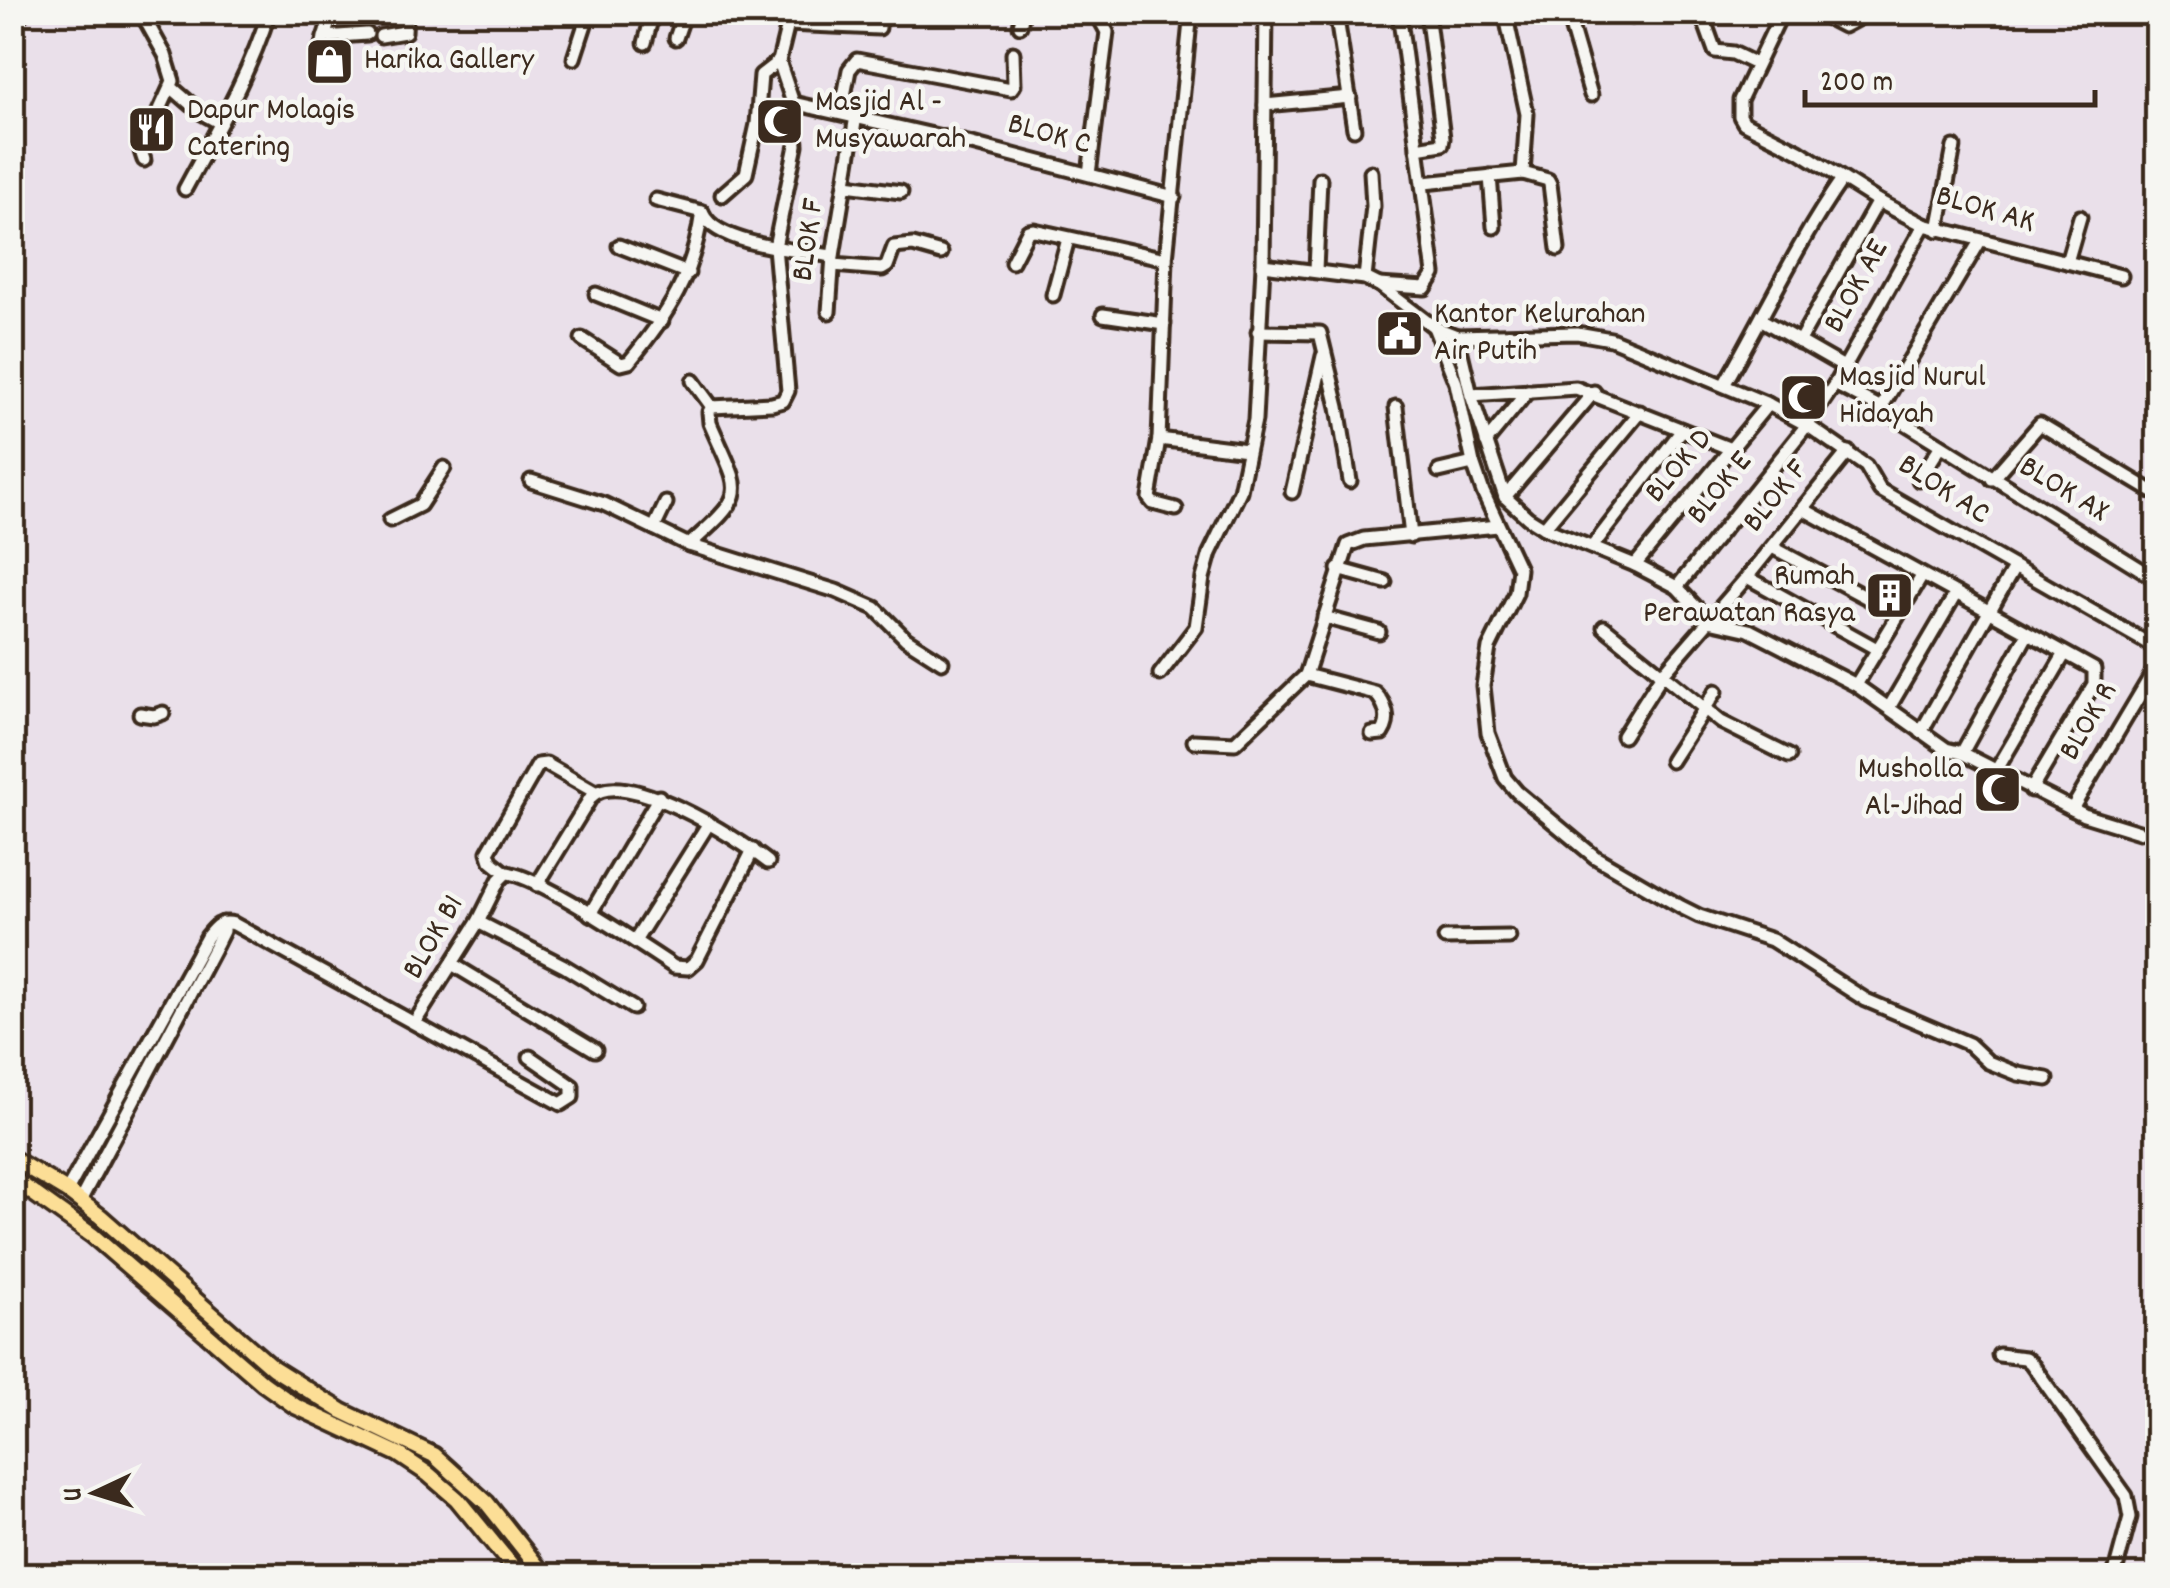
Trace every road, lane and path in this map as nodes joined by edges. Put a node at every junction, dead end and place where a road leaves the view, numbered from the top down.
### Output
1 (23, 12) edge
2 (140, 12) edge
3 (269, 12) edge
4 (332, 12) edge
5 (406, 12) edge
6 (589, 12) edge
7 (653, 12) edge
8 (685, 12) edge
9 (1023, 12) edge
10 (1096, 12) edge
11 (1191, 12) edge
12 (1266, 12) edge
13 (1336, 12) edge
14 (1400, 12) edge
15 (1427, 12) edge
16 (1505, 12) edge
17 (1567, 12) edge
18 (1701, 12) edge
19 (1782, 12) edge
20 (1817, 12) edge
21 (1870, 12) edge
22 (789, 18) edge
23 (12, 20) edge
24 (1020, 26) dead end
25 (878, 28) dead end
26 (324, 36) junction
27 (676, 38) dead end
28 (645, 43) dead end
29 (1013, 53) dead end
30 (574, 58) dead end
31 (779, 61) junction
32 (1756, 64) junction
33 (316, 65) dead end
34 (171, 87) junction
35 (1591, 94) dead end
36 (1350, 97) junction
37 (793, 103) junction
38 (1265, 104) junction
39 (841, 112) junction
40 (856, 116) junction
41 (220, 122) junction
42 (1354, 129) dead end
43 (1954, 147) dead end
44 (1417, 148) junction
45 (144, 160) dead end
46 (1370, 172) dead end
47 (1523, 173) junction
48 (1089, 174) junction
49 (1490, 176) junction
50 (1842, 179) junction
51 (1320, 180) dead end
52 (1424, 183) junction
53 (846, 185) junction
54 (185, 189) dead end
55 (901, 192) dead end
56 (722, 195) dead end
57 (1174, 197) junction
58 (656, 200) dead end
59 (1878, 201) junction
60 (702, 212) junction
61 (2080, 216) dead end
62 (1924, 225) junction
63 (1494, 227) dead end
64 (1938, 230) junction
65 (1068, 238) junction
66 (1980, 241) junction
67 (619, 246) dead end
68 (775, 247) junction
69 (1558, 249) dead end
70 (940, 252) dead end
71 (1166, 258) junction
72 (833, 261) junction
73 (1012, 262) dead end
74 (2068, 262) junction
75 (1263, 265) junction
76 (1316, 270) junction
77 (688, 274) junction
78 (2121, 276) dead end
79 (1365, 278) junction
80 (1379, 285) junction
81 (596, 294) dead end
82 (1053, 295) dead end
83 (829, 312) dead end
84 (1102, 315) dead end
85 (1762, 320) junction
86 (662, 321) junction
87 (1164, 324) junction
88 (1434, 327) junction
89 (1258, 332) junction
90 (1458, 336) junction
91 (582, 340) dead end
92 (1799, 342) junction
93 (1324, 352) junction
94 (1844, 367) junction
95 (694, 380) dead end
96 (1835, 384) junction
97 (1724, 386) junction
98 (1528, 390) junction
99 (1594, 392) junction
100 (1471, 395) junction
101 (1768, 404) junction
102 (712, 407) junction
103 (1396, 407) dead end
104 (1881, 408) junction
105 (1640, 412) junction
106 (1807, 425) junction
107 (1682, 430) junction
108 (1159, 439) junction
109 (1486, 442) junction
110 (1940, 447) junction
111 (1731, 449) junction
112 (1247, 450) junction
113 (1848, 452) junction
114 (1473, 463) junction
115 (444, 468) dead end
116 (1440, 470) dead end
117 (1992, 479) junction
118 (1350, 480) dead end
119 (1918, 480) dead end
120 (531, 481) dead end
121 (1292, 492) dead end
122 (2158, 495) edge
123 (1505, 497) junction
124 (666, 503) dead end
125 (1176, 509) dead end
126 (1802, 509) junction
127 (390, 520) dead end
128 (1498, 526) junction
129 (654, 528) junction
130 (1544, 528) junction
131 (1411, 536) junction
132 (689, 545) junction
133 (1592, 546) junction
134 (1772, 546) junction
135 (1635, 565) junction
136 (2014, 568) junction
137 (1338, 570) junction
138 (1922, 576) junction
139 (1747, 578) junction
140 (2158, 580) edge
141 (1386, 582) dead end
142 (1677, 587) junction
143 (1956, 595) junction
144 (1991, 613) junction
145 (1896, 614) junction
146 (1324, 617) junction
147 (1709, 621) junction
148 (1604, 627) dead end
149 (1379, 632) dead end
150 (2027, 635) junction
151 (1877, 649) junction
152 (2158, 649) edge
153 (2064, 655) junction
154 (942, 662) dead end
155 (2158, 664) edge
156 (1160, 674) dead end
157 (1306, 674) junction
158 (1661, 676) junction
159 (1856, 685) junction
160 (1716, 692) dead end
161 (1890, 706) junction
162 (1704, 709) junction
163 (163, 713) dead end
164 (140, 714) dead end
165 (1921, 732) junction
166 (1372, 734) dead end
167 (1623, 736) dead end
168 (1194, 742) dead end
169 (1962, 754) junction
170 (1789, 756) dead end
171 (1671, 761) dead end
172 (1996, 771) junction
173 (2031, 790) junction
174 (594, 792) junction
175 (659, 797) junction
176 (2072, 809) junction
177 (708, 823) junction
178 (2139, 832) dead end
179 (754, 850) junction
180 (768, 862) dead end
181 (503, 876) junction
182 (538, 885) junction
183 (590, 914) junction
184 (478, 922) junction
185 (1509, 937) dead end
186 (1445, 938) dead end
187 (635, 941) junction
188 (452, 964) junction
189 (633, 1008) dead end
190 (415, 1022) junction
191 (595, 1050) dead end
192 (530, 1058) dead end
193 (2046, 1079) dead end
194 (12, 1158) edge
195 (12, 1178) edge
196 (73, 1196) junction
197 (205, 1311) junction
198 (196, 1325) junction
199 (1998, 1354) dead end
200 (520, 1576) edge
201 (545, 1576) edge
202 (2114, 1576) edge

1 - 23 main road
2 - 34 street
3 - 41 street
4 - 26 street
5 - 26 street
6 - 30 street
7 - 28 street
8 - 27 street
9 - 24 street
10 - 48 street
11 - 57 street
12 - 38 street
13 - 36 street
14 - 44 street
15 - 44 street
16 - 47 street
17 - 35 street
18 - 32 street
19 - 32 street
20 - 21 street
22 - 25 street
22 - 31 street
26 - 33 street
29 - 39 street
31 - 37 street
31 - 56 street
32 - 50 street, BLOK AK
34 - 41 street
34 - 45 street
36 - 38 street
36 - 42 street
37 - 39 street, BLOK C
37 - 68 street
38 - 75 street
39 - 40 street, BLOK C
40 - 48 street, BLOK C
40 - 53 street, BLOK F
41 - 54 street
43 - 64 street
44 - 52 street
46 - 79 street
47 - 49 street
47 - 69 street
48 - 57 street, BLOK C
49 - 52 street
49 - 63 street
50 - 59 street, BLOK AK
50 - 85 street
51 - 76 street
52 - 80 street
53 - 55 street
53 - 72 street, BLOK F
57 - 71 street
58 - 60 street
59 - 62 street, BLOK AK
59 - 92 street
60 - 68 street
60 - 77 street
61 - 74 street
62 - 64 street, BLOK AK
62 - 94 street, BLOK AE
64 - 66 street, BLOK AK
65 - 71 street
65 - 73 street
65 - 82 street
66 - 74 street, BLOK AK
66 - 104 street
67 - 77 street
68 - 72 street
68 - 102 street
70 - 72 street
71 - 87 street
72 - 83 street, BLOK F
74 - 78 street, BLOK AK
75 - 76 street
75 - 89 street
76 - 79 street
77 - 86 street
79 - 80 street
80 - 88 street
81 - 86 street
84 - 87 street
85 - 92 street
85 - 97 street
86 - 91 street
87 - 108 street
88 - 90 street
88 - 114 street
89 - 93 street
89 - 112 street
90 - 97 street, BLOK AC
90 - 100 street
92 - 94 street
93 - 118 street
93 - 121 street
94 - 96 street, BLOK AE
95 - 102 street
96 - 104 street, BLOK AX
96 - 106 street, BLOK AE
97 - 101 street, BLOK AC
98 - 99 street
98 - 100 street
98 - 109 street
99 - 105 street
99 - 123 street
100 - 109 street
101 - 106 street, BLOK AC
101 - 111 street, BLOK D
102 - 132 street
103 - 131 street
104 - 110 street, BLOK AX
105 - 107 street
105 - 130 street
106 - 113 street, BLOK AC
106 - 142 street, BLOK E
107 - 111 street
107 - 133 street
108 - 112 street
108 - 125 street
109 - 123 street
110 - 117 street, BLOK AX
110 - 119 street
111 - 135 street, BLOK D
112 - 156 street
113 - 126 street, BLOK F
113 - 136 street, BLOK AC
114 - 116 street
114 - 128 street
115 - 127 street
117 - 122 street
117 - 140 street, BLOK AX
120 - 129 street
123 - 130 street
124 - 129 street
126 - 134 street, BLOK F
126 - 138 street
128 - 131 street
128 - 193 street
129 - 132 street
130 - 133 street
131 - 137 street
132 - 154 street
133 - 135 street
134 - 139 street, BLOK F
134 - 145 street
135 - 142 street
136 - 144 street
136 - 152 street, BLOK AC
137 - 141 street
137 - 146 street
138 - 143 street
138 - 145 street
139 - 147 street, BLOK F
139 - 151 street
142 - 147 street
143 - 144 street
143 - 161 street
144 - 150 street
144 - 165 street
145 - 151 street
146 - 149 street
146 - 157 street
147 - 158 street, BLOK F
147 - 159 street
148 - 158 street
150 - 153 street
150 - 169 street
151 - 159 street
153 - 172 street
153 - 173 street
155 - 176 street, BLOK R
157 - 166 street
157 - 168 street
158 - 162 street
158 - 167 street, BLOK F
159 - 161 street
160 - 162 street
161 - 165 street
162 - 170 street
162 - 171 street
163 - 164 street
165 - 169 street
169 - 172 street
172 - 173 street
173 - 176 street
174 - 175 street
174 - 181 street
174 - 182 street
175 - 177 street
175 - 183 street
176 - 178 street
177 - 179 street
177 - 187 street
179 - 180 street
179 - 187 street
181 - 182 street
181 - 184 street, BLOK B1
182 - 183 street
183 - 187 street
184 - 188 street, BLOK B1
184 - 189 street
185 - 186 street
188 - 190 street, BLOK B1
188 - 191 street
190 - 192 street
190 - 196 street
194 - 196 main road
195 - 198 main road
196 - 197 main road
197 - 198 main road
197 - 201 main road
198 - 200 main road
199 - 202 street

